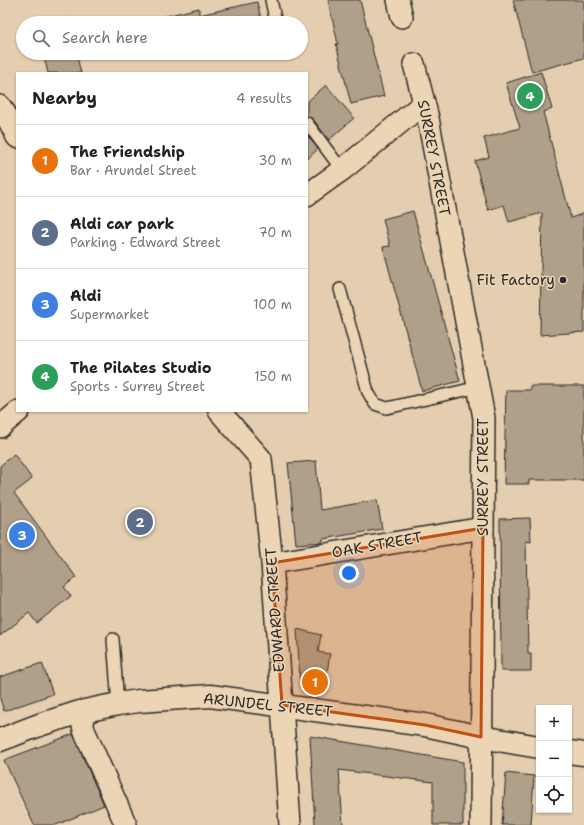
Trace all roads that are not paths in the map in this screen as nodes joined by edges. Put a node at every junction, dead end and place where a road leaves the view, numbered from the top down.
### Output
1 (270, 0) edge
2 (274, 16) edge
3 (414, 64) dead end
4 (424, 104) junction
5 (0, 106) edge
6 (308, 124) edge
7 (16, 135) edge
8 (342, 170) junction
9 (308, 194) edge
10 (340, 289) dead end
11 (479, 388) junction
12 (18, 412) edge
13 (220, 412) edge
14 (0, 426) edge
15 (483, 528) junction
16 (272, 563) junction
17 (113, 639) dead end
18 (118, 704) junction
19 (282, 706) junction
20 (80, 712) junction
21 (481, 737) junction
22 (0, 740) edge
23 (536, 746) edge
24 (572, 752) edge
25 (584, 754) edge
26 (126, 825) edge
27 (290, 825) edge
28 (482, 825) edge

1 - 2 lane
3 - 4 street, SURREY STREET
4 - 8 street
4 - 11 street, SURREY STREET
5 - 7 street
6 - 8 lane
8 - 9 street
10 - 11 lane
11 - 15 street, SURREY STREET
12 - 14 street
13 - 16 street, EDWARD STREET
15 - 16 street, OAK STREET
15 - 21 street, SURREY STREET
16 - 19 street, EDWARD STREET
17 - 18 lane
18 - 19 street, ARUNDEL STREET
18 - 20 street, ARUNDEL STREET
19 - 21 street, ARUNDEL STREET
19 - 27 street, EDWARD STREET
20 - 22 street, ARUNDEL STREET
20 - 26 street
21 - 23 street, ARUNDEL STREET
21 - 28 street, SURREY STREET
24 - 25 street

